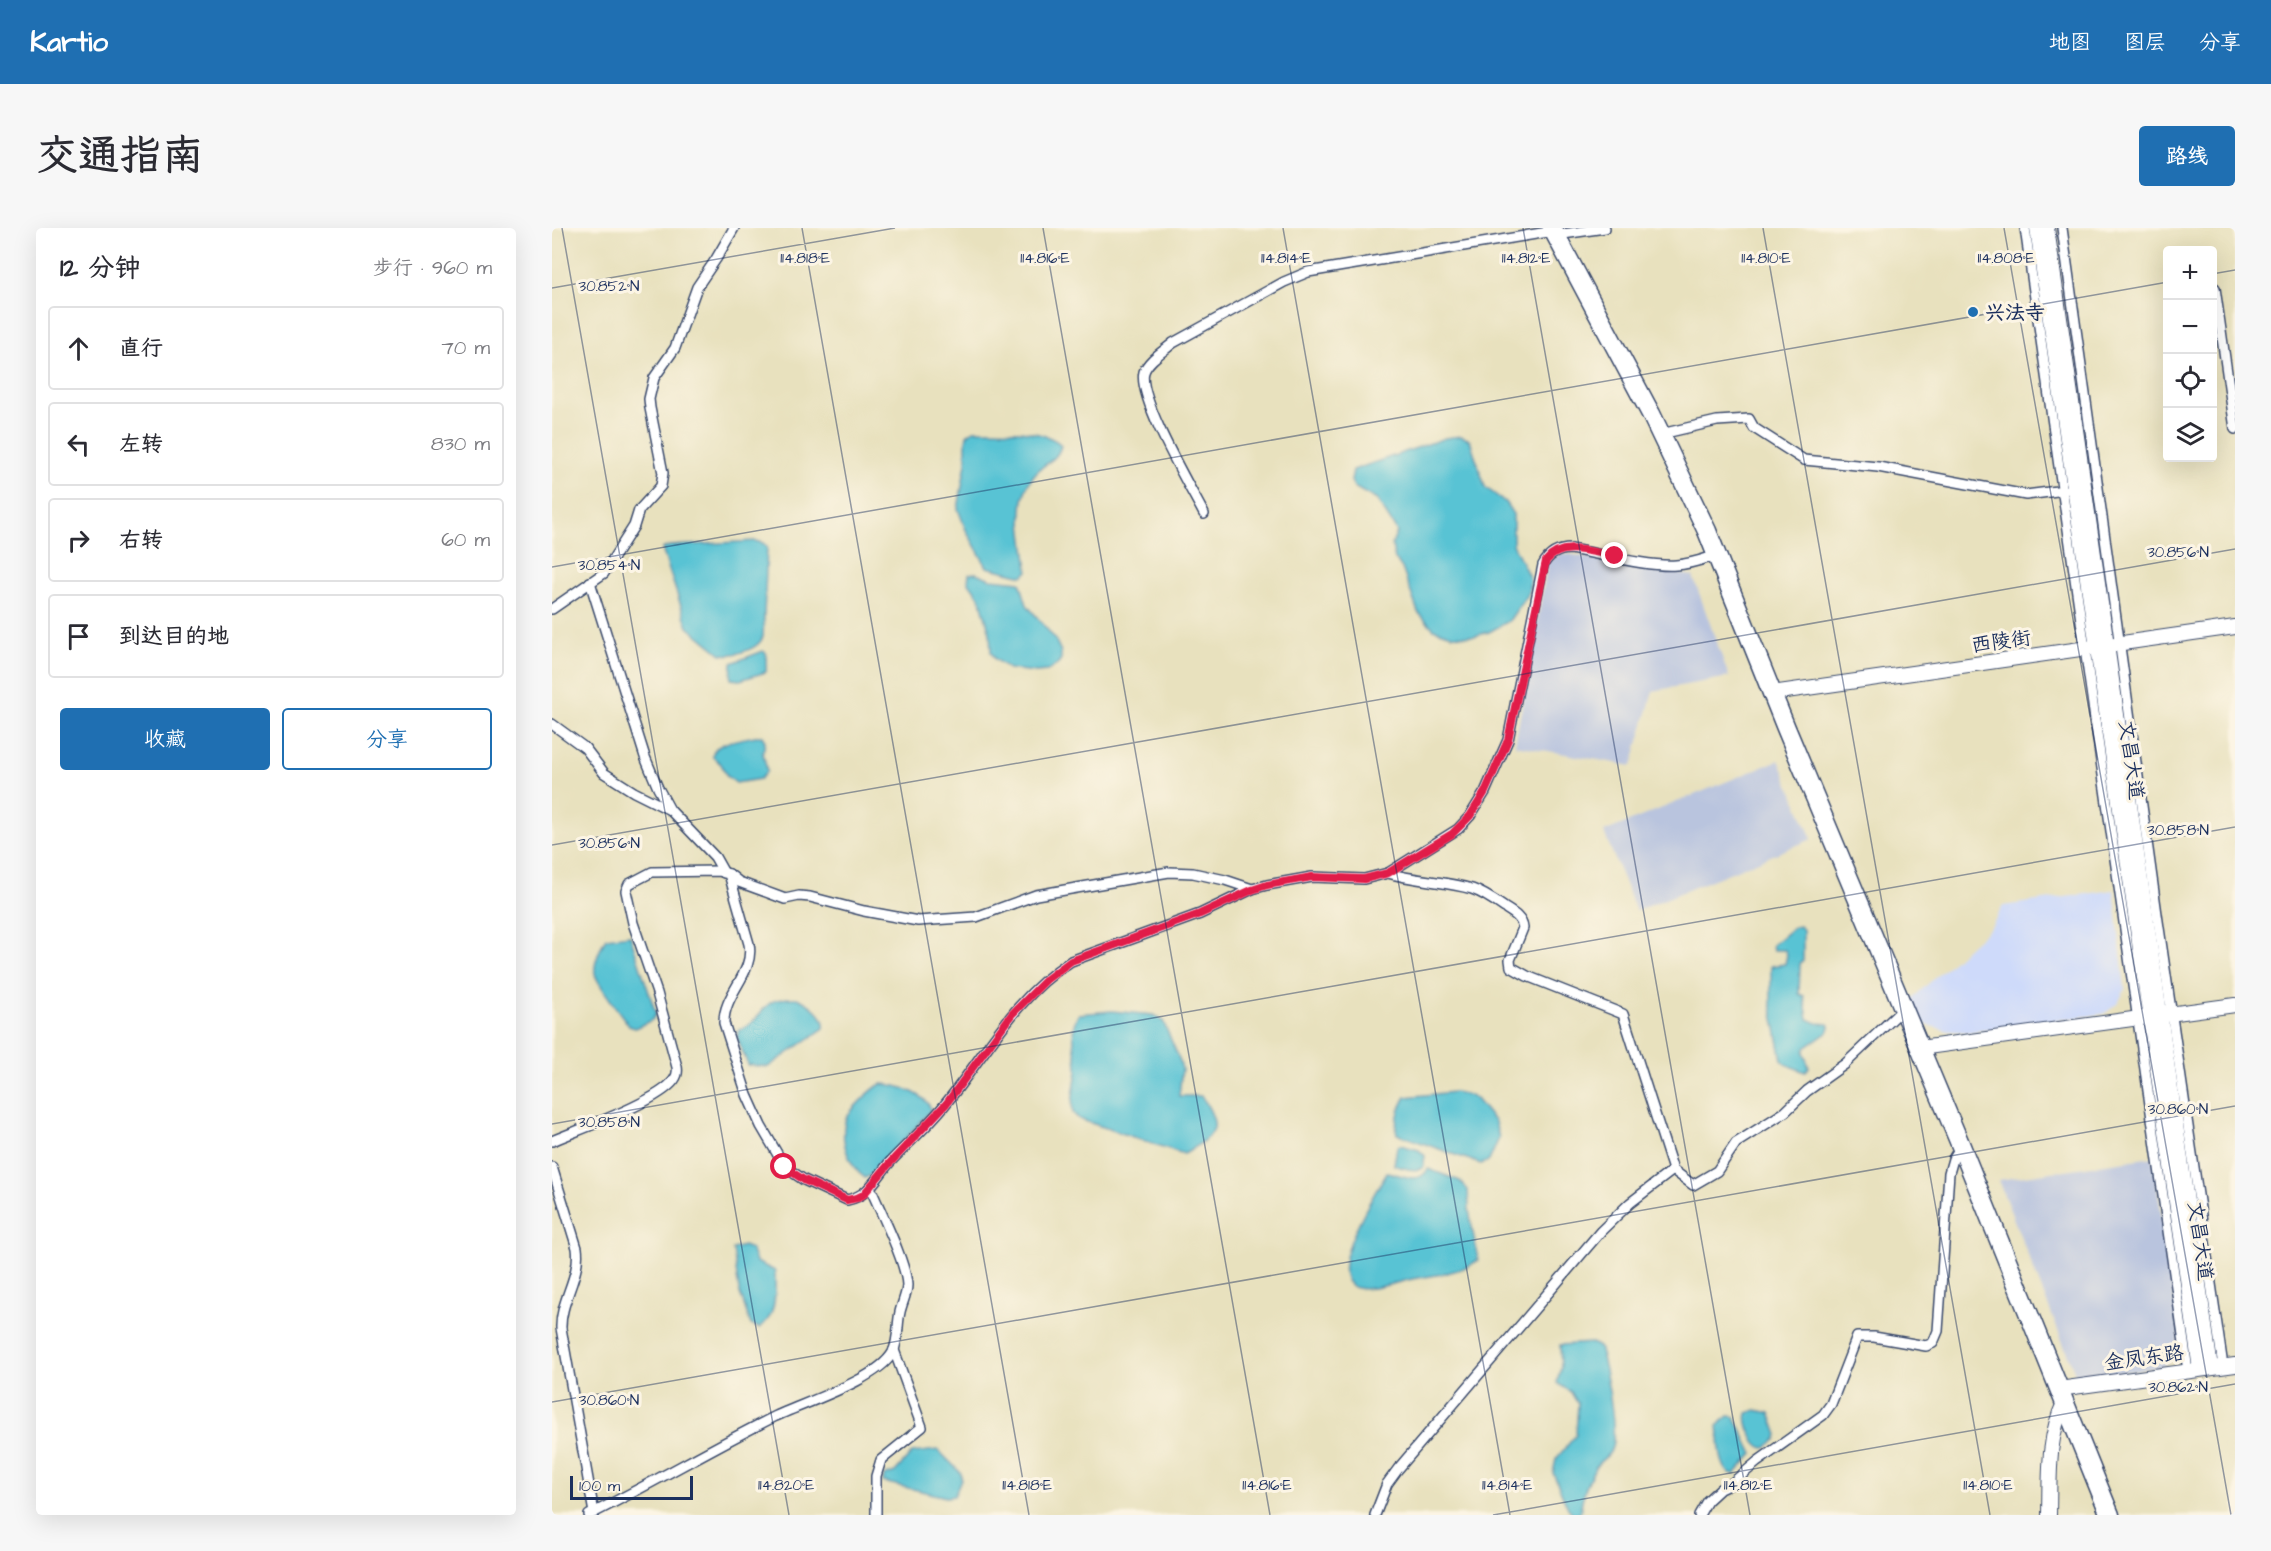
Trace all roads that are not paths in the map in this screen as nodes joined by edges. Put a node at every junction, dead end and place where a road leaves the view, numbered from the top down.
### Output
1 (734, 228) edge
2 (1605, 228) edge
3 (2025, 228) edge
4 (2037, 228) edge
5 (2047, 228) edge
6 (2062, 228) edge
7 (1554, 231) edge
8 (2217, 300) edge
9 (2235, 429) edge
10 (1661, 434) junction
11 (2068, 490) junction
12 (1204, 514) dead end
13 (1717, 555) junction
14 (591, 582) junction
15 (552, 609) edge
16 (2235, 627) edge
17 (2101, 646) junction
18 (1772, 693) junction
19 (552, 724) edge
20 (670, 810) junction
21 (726, 873) junction
22 (1388, 873) junction
23 (1252, 890) junction
24 (2235, 1005) edge
25 (1903, 1009) junction
26 (2155, 1016) junction
27 (1920, 1048) junction
28 (552, 1141) edge
29 (1961, 1146) junction
30 (552, 1167) edge
31 (1673, 1170) junction
32 (870, 1187) junction
33 (894, 1350) junction
34 (2211, 1368) edge
35 (2062, 1396) junction
36 (591, 1514) edge
37 (876, 1515) edge
38 (1375, 1515) edge
39 (1699, 1515) edge
40 (2049, 1515) edge
41 (2110, 1515) edge

1 - 14 street
2 - 7 street
3 - 11 street
4 - 11 main road, 文昌大道
5 - 17 main road, 文昌大道
6 - 17 street
7 - 10 highway
7 - 12 street
8 - 9 street
10 - 11 street
10 - 13 highway
11 - 17 main road, 文昌大道
13 - 18 highway
13 - 22 street
14 - 15 street
14 - 20 street
16 - 17 main road, 西陵街
17 - 18 main road, 西陵街
17 - 26 main road, 文昌大道
17 - 26 street
18 - 25 highway
19 - 20 street
20 - 21 street
21 - 23 street
21 - 28 street
21 - 32 street
22 - 23 street
22 - 31 street
23 - 32 street
24 - 26 main road
25 - 27 highway
25 - 31 street
26 - 27 main road
26 - 34 main road, 文昌大道
26 - 34 street
27 - 29 highway
29 - 35 highway
29 - 39 street
30 - 36 street
31 - 38 street
32 - 33 street
33 - 36 street
33 - 37 street
34 - 35 main road, 金凤东路
35 - 40 main road
35 - 41 highway

